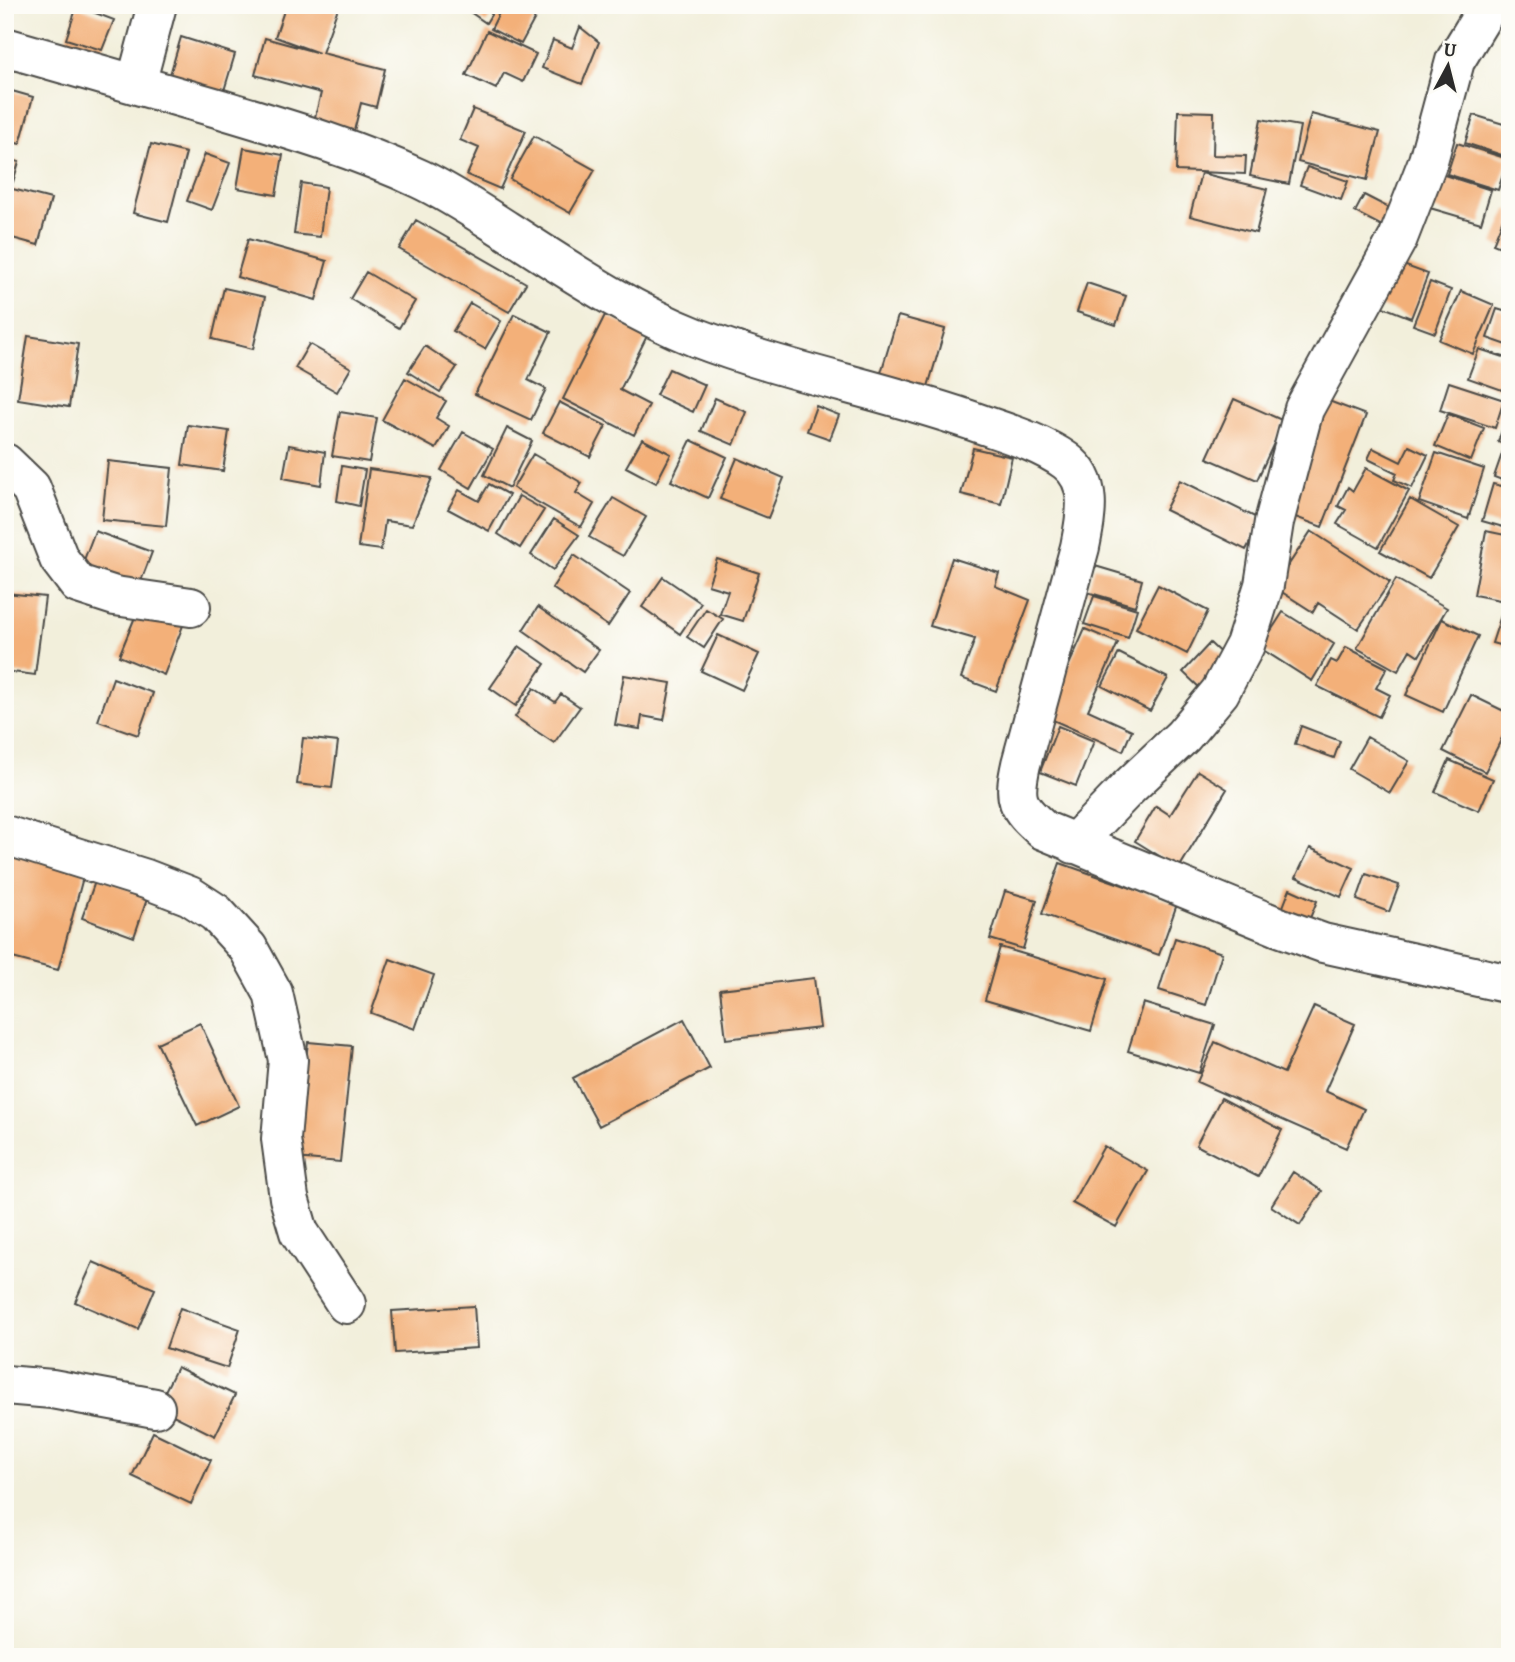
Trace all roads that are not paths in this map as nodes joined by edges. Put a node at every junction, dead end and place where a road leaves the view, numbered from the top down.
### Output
1 (157, 5) edge
2 (1489, 5) edge
3 (5, 47) edge
4 (136, 84) junction
5 (5, 463) edge
6 (191, 607) dead end
7 (5, 835) edge
8 (1074, 844) junction
9 (1510, 984) edge
10 (346, 1304) dead end
11 (5, 1385) edge
12 (155, 1408) dead end

1 - 4 street
2 - 8 street
3 - 4 street
4 - 8 street
5 - 6 street
7 - 10 street
8 - 9 street
11 - 12 street

